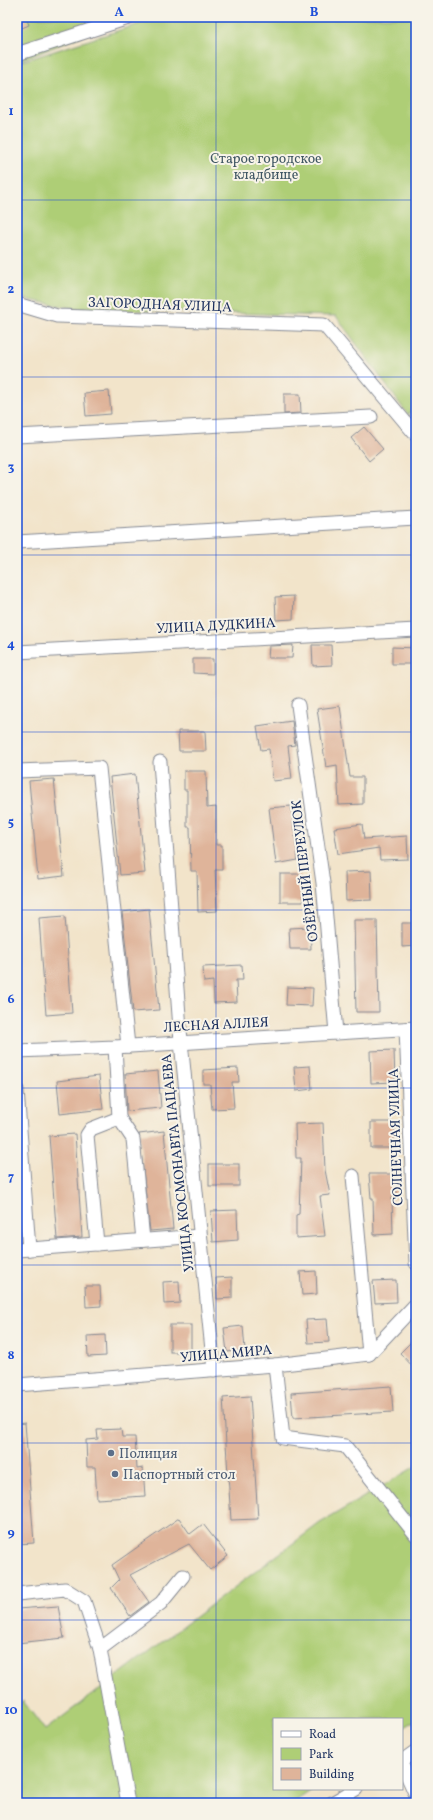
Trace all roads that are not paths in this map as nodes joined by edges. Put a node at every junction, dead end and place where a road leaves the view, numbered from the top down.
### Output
1 (131, 17) edge
2 (17, 54) edge
3 (17, 304) edge
4 (371, 417) dead end
5 (416, 435) edge
6 (17, 436) edge
7 (416, 518) edge
8 (17, 542) edge
9 (416, 630) edge
10 (17, 652) edge
11 (298, 705) dead end
12 (160, 762) dead end
13 (17, 771) edge
14 (411, 1029) edge
15 (336, 1034) junction
16 (181, 1042) junction
17 (122, 1047) junction
18 (17, 1051) edge
19 (17, 1090) edge
20 (120, 1118) junction
21 (353, 1176) dead end
22 (200, 1236) junction
23 (143, 1240) junction
24 (96, 1244) junction
25 (416, 1244) edge
26 (23, 1249) edge
27 (416, 1263) edge
28 (416, 1304) edge
29 (368, 1354) junction
30 (275, 1365) junction
31 (214, 1370) junction
32 (17, 1385) edge
33 (416, 1535) edge
34 (183, 1576) dead end
35 (17, 1594) edge
36 (100, 1649) junction
37 (416, 1750) edge
38 (403, 1761) edge
39 (403, 1764) edge
40 (354, 1790) edge
41 (416, 1795) edge
42 (128, 1803) edge
43 (332, 1803) edge

1 - 2 street
3 - 5 street, ЗАГОРОДНАЯ УЛИЦА
4 - 6 street
7 - 8 street
9 - 10 street, УЛИЦА ДУДКИНА
11 - 15 street, ОЗЁРНЫЙ ПЕРЕУЛОК
12 - 16 street, УЛИЦА КОСМОНАВТА ПАЦАЕВА
13 - 17 street
14 - 15 street, ЛЕСНАЯ АЛЛЕЯ
14 - 25 street, СОЛНЕЧНАЯ УЛИЦА
15 - 16 street, ЛЕСНАЯ АЛЛЕЯ
16 - 17 street, ЛЕСНАЯ АЛЛЕЯ
16 - 22 street, УЛИЦА КОСМОНАВТА ПАЦАЕВА
17 - 18 street, ЛЕСНАЯ АЛЛЕЯ
17 - 20 street
19 - 26 street
20 - 23 street
20 - 24 street
21 - 29 street
22 - 23 street
22 - 31 street, УЛИЦА КОСМОНАВТА ПАЦАЕВА
23 - 24 street
24 - 26 street
25 - 27 street, СОЛНЕЧНАЯ УЛИЦА
28 - 29 street
29 - 30 street, УЛИЦА МИРА
30 - 31 street, УЛИЦА МИРА
30 - 33 street
31 - 32 street, УЛИЦА МИРА
34 - 36 street
35 - 36 street
36 - 42 street
37 - 38 street
39 - 41 street
40 - 43 street

